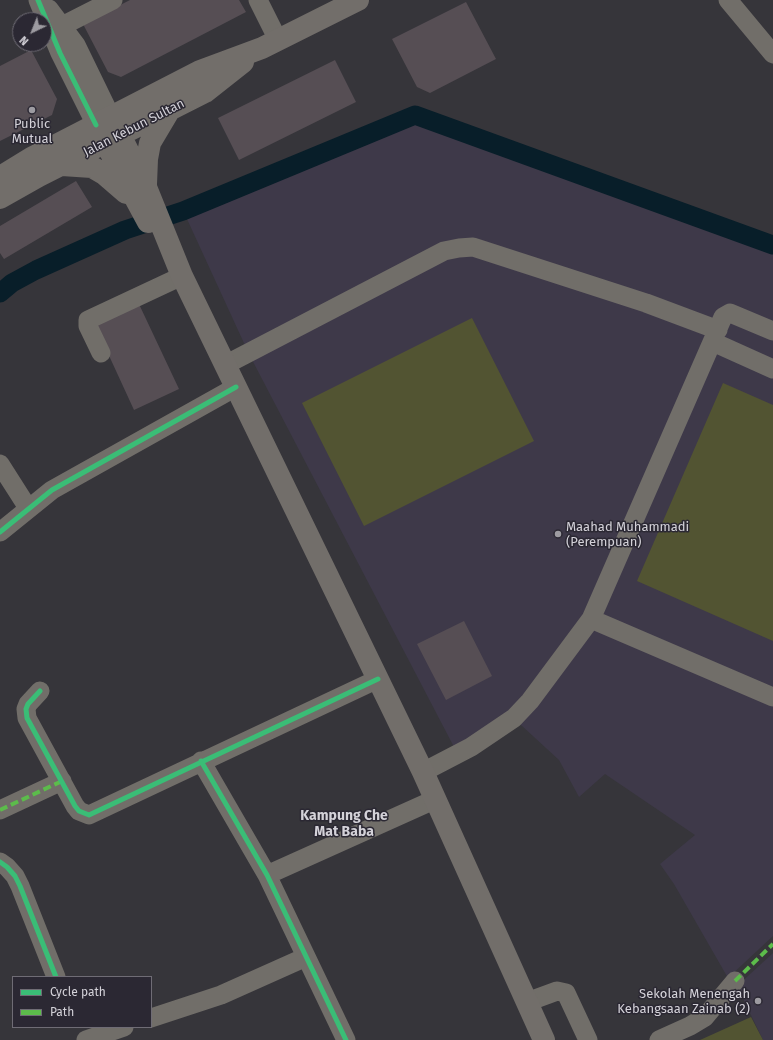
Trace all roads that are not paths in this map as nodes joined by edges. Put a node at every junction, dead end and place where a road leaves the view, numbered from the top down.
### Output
1 (38, 0) edge
2 (42, 0) edge
3 (113, 0) edge
4 (258, 0) edge
5 (358, 0) edge
6 (728, 0) edge
7 (62, 26) junction
8 (270, 44) junction
9 (773, 54) edge
10 (170, 110) junction
11 (108, 130) junction
12 (61, 165) junction
13 (0, 177) edge
14 (0, 198) edge
15 (143, 199) junction
16 (182, 276) junction
17 (773, 331) edge
18 (715, 336) junction
19 (101, 353) dead end
20 (225, 365) junction
21 (773, 368) edge
22 (236, 387) junction
23 (0, 464) edge
24 (28, 508) junction
25 (0, 532) edge
26 (591, 619) junction
27 (378, 679) junction
28 (40, 691) dead end
29 (773, 697) edge
30 (201, 761) junction
31 (424, 772) junction
32 (62, 781) junction
33 (436, 799) junction
34 (0, 810) edge
35 (0, 862) edge
36 (267, 875) junction
37 (306, 957) junction
38 (56, 976) edge
39 (735, 980) dead end
40 (527, 1002) junction
41 (152, 1018) edge
42 (75, 1028) edge
43 (121, 1028) edge
44 (80, 1040) edge
45 (86, 1040) edge
46 (346, 1040) edge
47 (544, 1040) edge
48 (588, 1040) edge
49 (659, 1040) edge

1 - 11 street
2 - 7 street
3 - 7 street
4 - 8 street
5 - 8 main road, Jalan Kebun Sultan
6 - 9 street
7 - 11 street
8 - 10 main road, Jalan Kebun Sultan
8 - 11 main road, Jalan Kebun Sultan
10 - 11 main road, Jalan Kebun Sultan
10 - 15 main road
11 - 12 main road, Jalan Kebun Sultan
11 - 13 main road, Jalan Kebun Sultan
11 - 15 main road
12 - 14 main road, Jalan Kebun Sultan
12 - 15 main road
15 - 16 main road
16 - 19 street
16 - 20 main road
17 - 18 street
18 - 20 street
18 - 21 street
18 - 26 street
20 - 22 main road
22 - 24 street
22 - 27 main road
23 - 24 street
24 - 25 street
26 - 29 street
26 - 31 street
27 - 30 street
27 - 31 main road
28 - 32 street
30 - 32 street
30 - 36 street
31 - 33 main road
32 - 34 street
33 - 36 street
33 - 40 main road
35 - 38 street
36 - 37 street
37 - 41 street
37 - 46 street
39 - 49 street
40 - 47 main road
40 - 48 street
42 - 44 street
43 - 45 street

